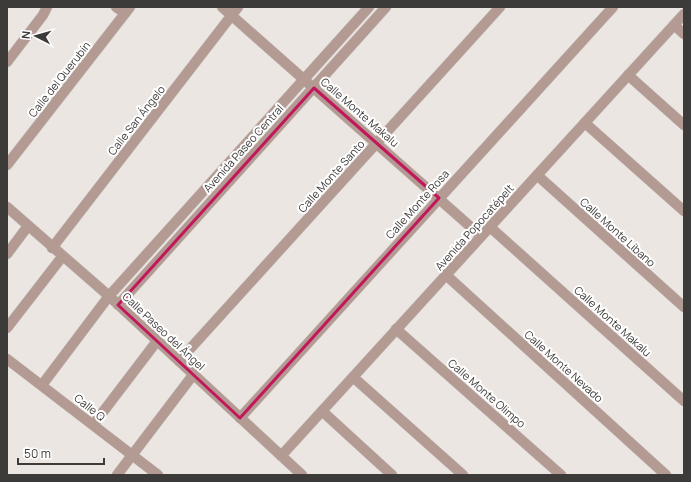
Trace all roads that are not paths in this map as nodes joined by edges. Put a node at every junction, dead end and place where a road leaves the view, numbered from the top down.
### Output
1 (47, 7) edge
2 (222, 7) edge
3 (238, 7) edge
4 (369, 7) edge
5 (386, 7) edge
6 (500, 7) edge
7 (613, 7) edge
8 (124, 9) edge
9 (684, 14) edge
10 (232, 16) junction
11 (674, 25) junction
12 (684, 34) edge
13 (7, 62) edge
14 (628, 75) junction
15 (304, 79) junction
16 (314, 88) junction
17 (584, 123) junction
18 (684, 125) edge
19 (376, 143) junction
20 (7, 165) edge
21 (537, 175) junction
22 (439, 198) junction
23 (7, 207) edge
24 (684, 211) edge
25 (28, 226) junction
26 (490, 227) junction
27 (482, 236) junction
28 (52, 248) junction
29 (7, 254) edge
30 (62, 257) junction
31 (446, 275) junction
32 (108, 296) junction
33 (118, 305) junction
34 (684, 307) edge
35 (7, 328) edge
36 (396, 329) junction
37 (157, 341) junction
38 (7, 359) edge
39 (178, 361) junction
40 (193, 375) junction
41 (353, 377) junction
42 (42, 385) junction
43 (684, 400) edge
44 (322, 411) junction
45 (240, 418) junction
46 (93, 425) junction
47 (132, 455) junction
48 (281, 456) junction
49 (116, 475) edge
50 (158, 475) edge
51 (302, 475) edge
52 (392, 475) edge
53 (463, 475) edge
54 (561, 475) edge
55 (666, 475) edge

1 - 13 street
2 - 10 street, Calle Monte Makalu
3 - 10 street, Calle San Ángelo
4 - 15 street, Avenida Paseo Central
5 - 16 street, Avenida Paseo Central
6 - 19 street, Calle Monte Santo
7 - 22 street, Calle Monte Rosa
8 - 20 street, Calle del Querubín
9 - 11 street, Avenida Popocatépelt
10 - 15 street, Calle Monte Makalu
10 - 28 street, Calle San Ángelo
11 - 12 street
11 - 14 street, Avenida Popocatépelt
14 - 17 street, Avenida Popocatépelt
14 - 18 street
15 - 16 street, Calle Monte Makalu
15 - 32 street, Avenida Paseo Central
16 - 19 street, Calle Monte Makalu
16 - 33 street, Avenida Paseo Central
17 - 21 street, Avenida Popocatépelt
17 - 24 street
19 - 22 street, Calle Monte Makalu
19 - 39 street, Calle Monte Santo
21 - 26 street, Avenida Popocatépelt
21 - 34 street, Calle Monte Líbano
22 - 27 street, Calle Monte Makalu
22 - 45 street, Calle Monte Rosa
23 - 25 street, Calle Paseo del Ángel
25 - 28 street, Calle Paseo del Ángel
25 - 29 street
26 - 27 street, Avenida Popocatépelt
26 - 43 street, Calle Monte Makalu
27 - 31 street, Avenida Popocatépelt
28 - 30 street, Calle Paseo del Ángel
30 - 32 street, Calle Paseo del Ángel
30 - 35 street
31 - 36 street, Avenida Popocatépelt
31 - 55 street, Calle Monte Nevado
32 - 33 street, Calle Paseo del Ángel
32 - 42 street, Avenida Paseo Central
33 - 37 street, Calle Paseo del Ángel
36 - 41 street, Avenida Popocatépelt
36 - 54 street, Calle Monte Olimpo
37 - 39 street, Calle Paseo del Ángel
37 - 46 street
38 - 42 street, Calle Q
39 - 40 street, Calle Paseo del Ángel
40 - 45 street, Calle Paseo del Ángel
40 - 47 street
41 - 44 street, Avenida Popocatépelt
41 - 53 street
42 - 46 street, Calle Q
44 - 48 street, Avenida Popocatépelt
44 - 52 street
45 - 48 street, Calle Paseo del Ángel
46 - 47 street, Calle Q
47 - 49 street
47 - 50 street, Calle Q
48 - 51 street, Calle Paseo del Ángel

